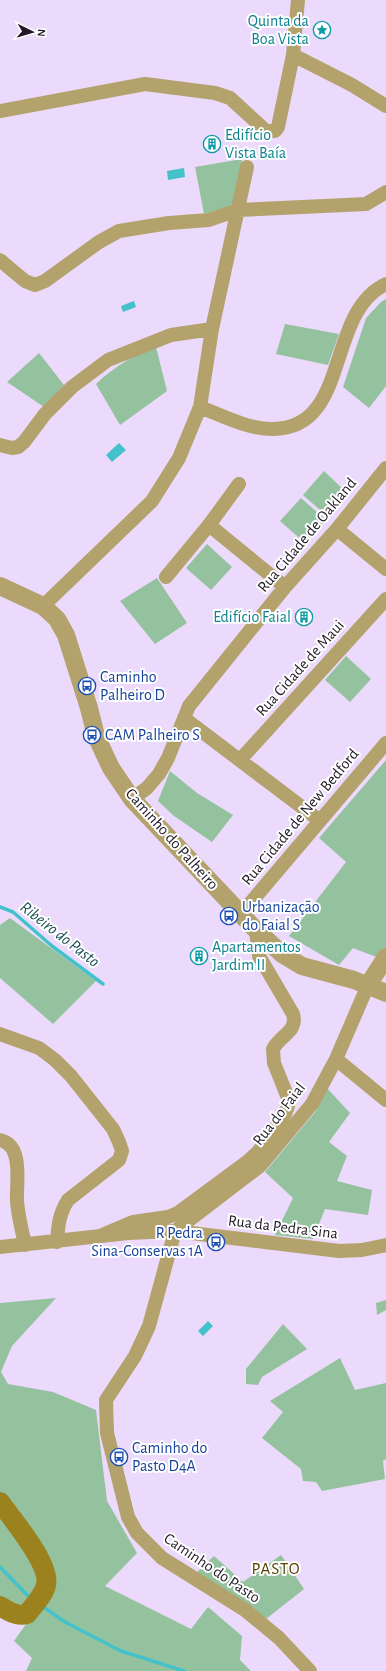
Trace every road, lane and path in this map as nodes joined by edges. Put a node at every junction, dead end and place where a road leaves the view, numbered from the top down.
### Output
1 (298, 0) edge
2 (293, 55) junction
3 (386, 106) edge
4 (0, 111) edge
5 (247, 167) dead end
6 (386, 192) edge
7 (238, 210) junction
8 (0, 260) edge
9 (386, 284) edge
10 (212, 329) junction
11 (200, 407) junction
12 (0, 445) edge
13 (386, 468) edge
14 (239, 484) dead end
15 (209, 525) junction
16 (336, 529) junction
17 (386, 569) edge
18 (166, 576) dead end
19 (0, 586) edge
20 (285, 587) junction
21 (386, 599) edge
22 (43, 606) junction
23 (184, 718) junction
24 (386, 742) edge
25 (240, 760) junction
26 (132, 800) junction
27 (319, 820) junction
28 (241, 914) junction
29 (256, 930) junction
30 (386, 957) edge
31 (368, 985) junction
32 (386, 993) edge
33 (0, 1034) edge
34 (336, 1059) junction
35 (386, 1100) edge
36 (0, 1140) edge
37 (175, 1232) junction
38 (100, 1236) junction
39 (57, 1242) junction
40 (25, 1245) junction
41 (386, 1245) edge
42 (0, 1247) edge
43 (0, 1502) edge
44 (0, 1606) edge
45 (310, 1671) edge

1 - 2 street
2 - 3 street
2 - 4 street
5 - 7 street
6 - 7 street
7 - 8 street
7 - 10 street
9 - 11 street
10 - 11 street
10 - 12 street
11 - 22 street
13 - 16 street, Rua Cidade de Oakland
14 - 15 street
15 - 18 street
15 - 20 street
16 - 17 street
16 - 20 street, Rua Cidade de Oakland
19 - 22 street, Caminho do Palheiro
20 - 23 street, Rua Cidade de Oakland
21 - 25 street, Rua Cidade de Maui
22 - 26 street, Caminho do Palheiro
23 - 25 street
23 - 26 street, Rua Cidade de Oakland
24 - 27 street, Rua Cidade de New Bedford
25 - 27 street
26 - 28 street, Caminho do Palheiro
27 - 28 street, Rua Cidade de New Bedford
28 - 29 street, Caminho do Palheiro
29 - 31 street, Caminho do Palheiro
29 - 38 street
30 - 31 street
31 - 32 street, Caminho do Palheiro
31 - 34 street, Rua do Faial
33 - 39 street
34 - 35 street
34 - 37 street, Rua do Faial
36 - 40 street
37 - 38 street, Rua da Pedra Sina
37 - 41 street, Rua da Pedra Sina
37 - 45 street, Caminho do Pasto
38 - 39 street
39 - 40 street
40 - 42 street
43 - 44 main road

